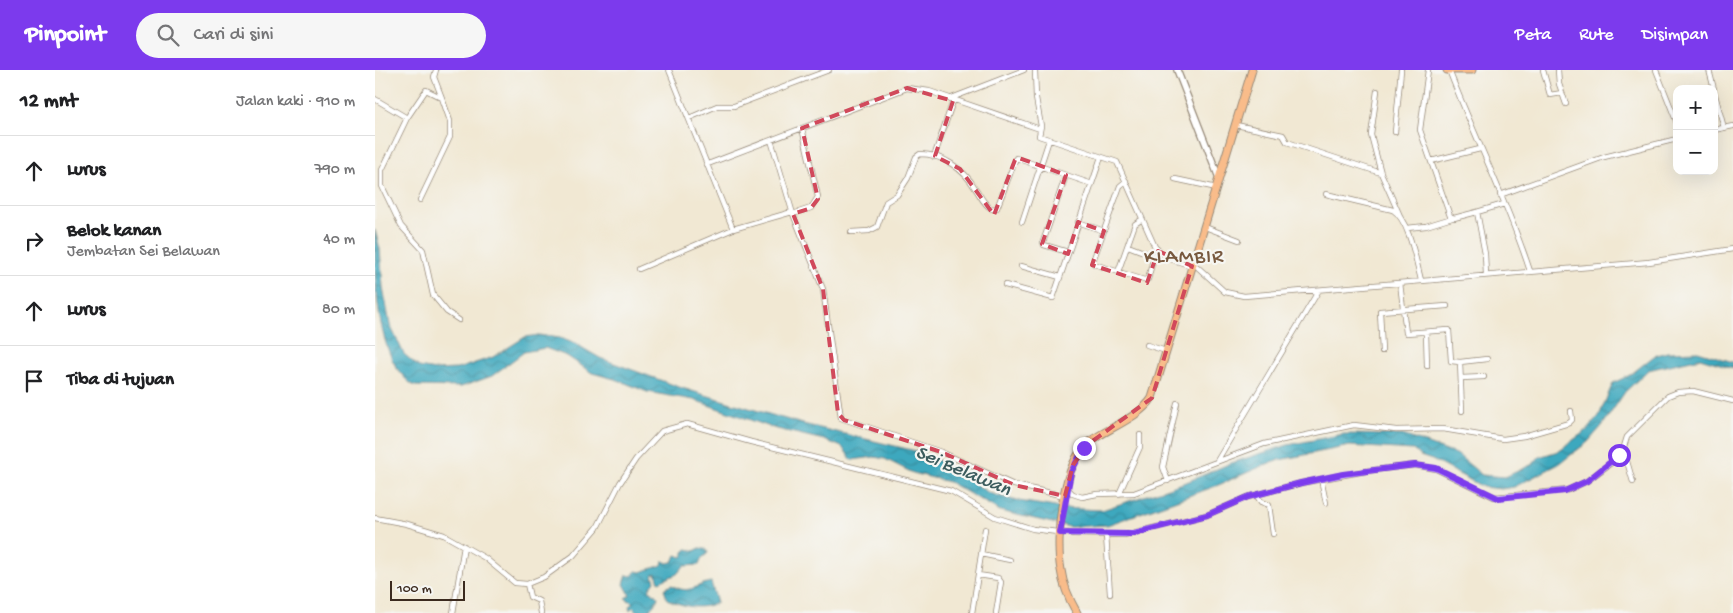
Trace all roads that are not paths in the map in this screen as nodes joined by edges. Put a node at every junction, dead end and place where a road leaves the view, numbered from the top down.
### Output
1 (436, 70) edge
2 (669, 70) edge
3 (829, 70) edge
4 (1024, 70) edge
5 (1035, 70) edge
6 (1177, 70) edge
7 (1252, 70) edge
8 (1401, 70) edge
9 (1428, 70) edge
10 (1448, 70) edge
11 (1472, 70) edge
12 (1543, 70) edge
13 (1558, 70) edge
14 (1656, 70) edge
15 (1709, 70) edge
16 (1713, 85) edge
17 (1377, 91) dead end
18 (1562, 93) junction
19 (375, 98) edge
20 (441, 98) junction
21 (951, 100) junction
22 (1566, 104) dead end
23 (1718, 105) edge
24 (1673, 113) edge
25 (407, 118) junction
26 (689, 118) junction
27 (1236, 125) junction
28 (1733, 126) edge
29 (802, 128) junction
30 (1724, 128) junction
31 (1040, 129) junction
32 (1718, 129) edge
33 (1395, 132) dead end
34 (771, 140) junction
35 (1049, 140) junction
36 (1673, 140) edge
37 (1480, 149) junction
38 (934, 157) junction
39 (1101, 157) junction
40 (1431, 160) junction
41 (709, 164) junction
42 (1041, 165) junction
43 (1381, 173) junction
44 (1066, 175) junction
45 (1219, 178) junction
46 (1175, 179) dead end
47 (1126, 180) junction
48 (1092, 184) junction
49 (1217, 188) junction
50 (1327, 194) dead end
51 (1501, 195) junction
52 (420, 200) dead end
53 (1505, 204) junction
54 (1477, 212) junction
55 (792, 213) junction
56 (1400, 216) junction
57 (1452, 218) junction
58 (1141, 220) junction
59 (1022, 222) dead end
60 (1079, 222) junction
61 (1205, 227) junction
62 (1407, 228) junction
63 (733, 229) junction
64 (1104, 231) junction
65 (851, 232) dead end
66 (1239, 240) dead end
67 (1128, 246) junction
68 (1733, 249) edge
69 (1158, 251) junction
70 (1068, 252) junction
71 (1154, 256) junction
72 (1192, 265) junction
73 (1021, 266) dead end
74 (639, 269) dead end
75 (1530, 271) junction
76 (1118, 272) junction
77 (1486, 274) junction
78 (1059, 277) junction
79 (1421, 280) junction
80 (1400, 283) junction
81 (1005, 285) dead end
82 (1319, 290) junction
83 (1447, 306) dead end
84 (1403, 309) junction
85 (459, 320) dead end
86 (1426, 332) junction
87 (1147, 345) dead end
88 (1166, 351) junction
89 (1382, 351) dead end
90 (1487, 360) dead end
91 (1460, 362) junction
92 (1427, 366) dead end
93 (1484, 377) dead end
94 (1461, 378) junction
95 (1733, 401) edge
96 (1177, 403) dead end
97 (1462, 411) dead end
98 (1571, 411) dead end
99 (1140, 435) dead end
100 (1615, 460) junction
101 (1216, 463) junction
102 (1321, 479) junction
103 (1168, 481) junction
104 (1633, 482) dead end
105 (1067, 488) junction
106 (1119, 494) junction
107 (1256, 495) junction
108 (1065, 498) junction
109 (1327, 503) dead end
110 (375, 518) edge
111 (985, 529) dead end
112 (1060, 532) junction
113 (1273, 534) dead end
114 (1106, 535) junction
115 (464, 546) junction
116 (981, 554) junction
117 (1010, 560) dead end
118 (978, 575) junction
119 (527, 584) junction
120 (1110, 594) dead end
121 (453, 613) edge
122 (541, 613) edge
123 (972, 613) edge
124 (996, 613) edge
125 (1077, 613) edge

1 - 20 street
2 - 26 street
3 - 26 street
4 - 21 street
5 - 31 street
6 - 45 street
7 - 27 main road
8 - 33 street
9 - 40 street
10 - 11 main road
10 - 37 street
12 - 18 street
13 - 18 street
14 - 24 street
15 - 16 street
17 - 43 street
18 - 22 street
19 - 25 street
20 - 25 street
20 - 52 street
21 - 29 street
21 - 31 street
21 - 38 street
23 - 30 street
25 - 85 street
26 - 41 street
27 - 43 street
27 - 45 main road
28 - 30 street
29 - 34 street
29 - 55 street
30 - 32 street
31 - 35 street
34 - 41 street
34 - 55 street
35 - 39 street
35 - 42 street
36 - 51 street
37 - 40 street
37 - 51 street
38 - 42 street
38 - 65 street
39 - 47 street
39 - 48 street
40 - 57 street
41 - 63 street
42 - 44 street
42 - 59 street
43 - 56 street
44 - 48 street
44 - 70 street
45 - 49 main road
46 - 49 street
47 - 58 street
47 - 64 street
48 - 60 street
49 - 61 main road
50 - 56 street
51 - 53 street
53 - 54 street
53 - 75 street
54 - 57 street
54 - 77 street
55 - 63 street
55 - 108 street
56 - 62 street
57 - 62 street
58 - 67 street
58 - 69 street
60 - 64 street
60 - 70 street
61 - 66 street
61 - 72 main road
62 - 79 street
63 - 74 street
64 - 76 street
67 - 71 street
67 - 76 street
68 - 75 street
69 - 71 street
69 - 72 street
70 - 78 street
71 - 76 street
72 - 82 street
72 - 88 main road
73 - 78 street
75 - 77 street
77 - 79 street
78 - 81 street
79 - 80 street
80 - 82 street
80 - 84 street
82 - 101 street
83 - 84 street
84 - 86 street
84 - 89 street
86 - 91 street
86 - 92 street
87 - 88 street
88 - 105 main road
90 - 91 street
91 - 94 street
93 - 94 street
94 - 97 street
95 - 100 street
96 - 103 street
98 - 101 street
99 - 106 street
100 - 102 street
100 - 104 street
101 - 103 street
102 - 107 street
102 - 109 street
103 - 106 street
105 - 106 street
105 - 108 main road
107 - 113 street
107 - 114 street
108 - 112 main road
110 - 115 street
111 - 116 street
112 - 114 street
112 - 119 street
112 - 125 main road
114 - 120 street
115 - 119 street
115 - 121 street
116 - 117 street
116 - 118 street
118 - 123 street
118 - 124 street
119 - 122 street

